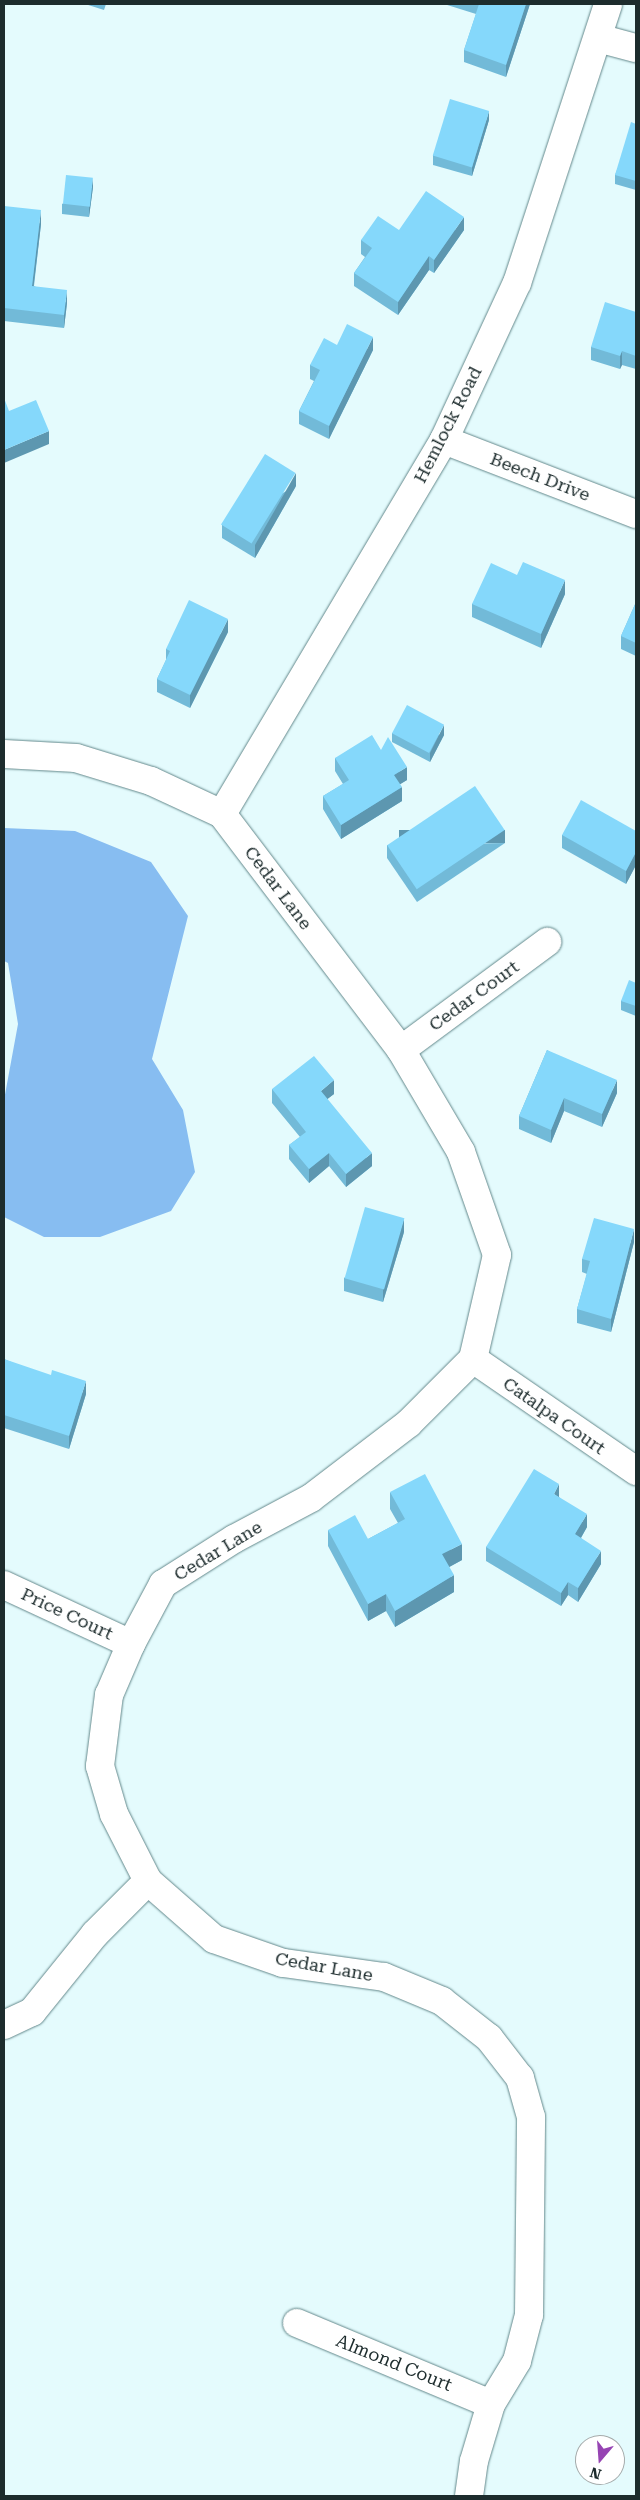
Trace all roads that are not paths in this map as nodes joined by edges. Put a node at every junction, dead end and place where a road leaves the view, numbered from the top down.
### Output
1 (608, 4) edge
2 (598, 38) junction
3 (636, 48) edge
4 (444, 440) junction
5 (636, 514) edge
6 (4, 754) edge
7 (222, 814) junction
8 (547, 942) dead end
9 (401, 1050) junction
10 (473, 1360) junction
11 (636, 1471) edge
12 (4, 1584) edge
13 (130, 1644) junction
14 (148, 1881) junction
15 (4, 2026) edge
16 (297, 2323) dead end
17 (491, 2404) junction
18 (469, 2496) edge

1 - 2 street, Hemlock Road
2 - 3 street
2 - 4 street, Hemlock Road
4 - 5 street, Beech Drive
4 - 7 street, Hemlock Road
6 - 7 street, Cedar Lane
7 - 9 street, Cedar Lane
8 - 9 street, Cedar Court
9 - 10 street, Cedar Lane
10 - 11 street, Catalpa Court
10 - 13 street, Cedar Lane
12 - 13 street, Price Court
13 - 14 street, Cedar Lane
14 - 15 street
14 - 17 street, Cedar Lane
16 - 17 street, Almond Court
17 - 18 street, Cedar Lane

